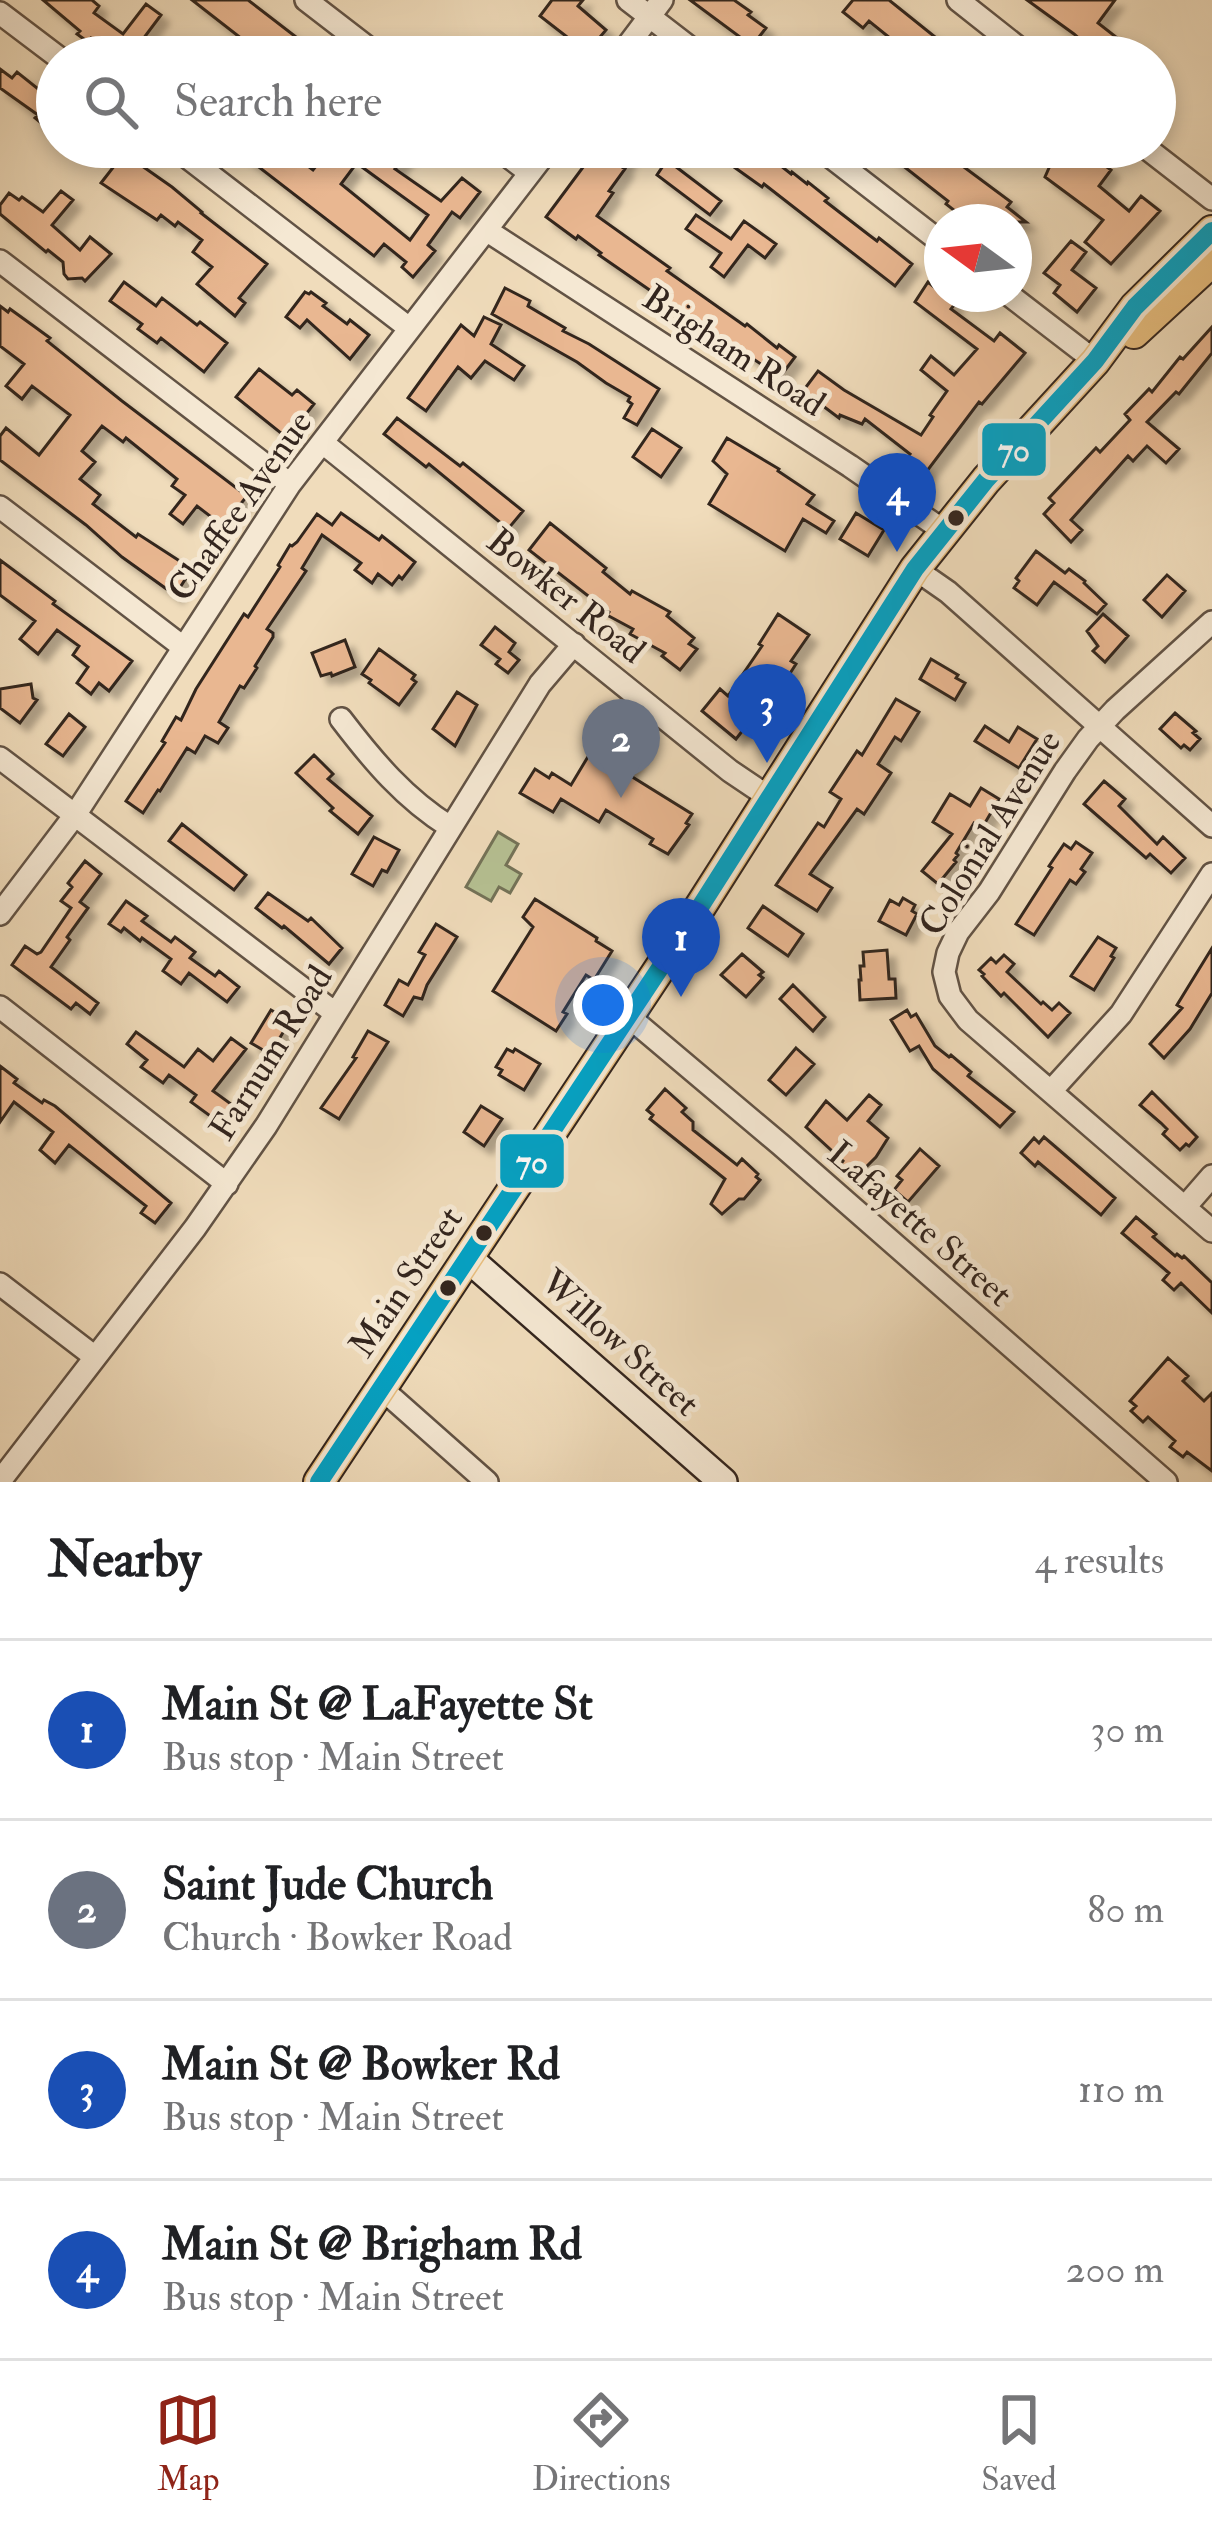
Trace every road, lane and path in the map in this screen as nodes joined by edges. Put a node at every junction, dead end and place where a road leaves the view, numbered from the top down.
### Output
1 (306, 0) edge
2 (628, 0) edge
3 (958, 0) edge
4 (656, 8) edge
5 (0, 13) edge
6 (353, 36) edge
7 (635, 36) edge
8 (682, 36) edge
9 (1003, 36) edge
10 (36, 40) edge
11 (202, 168) edge
12 (523, 168) edge
13 (534, 168) edge
14 (845, 168) edge
15 (1172, 168) edge
16 (530, 173) junction
17 (1212, 200) edge
18 (924, 229) edge
19 (486, 230) junction
20 (1212, 231) edge
21 (0, 261) edge
22 (1212, 262) edge
23 (1031, 312) edge
24 (409, 328) junction
25 (1095, 361) junction
26 (323, 443) junction
27 (290, 484) junction
28 (0, 507) edge
29 (944, 531) junction
30 (915, 568) junction
31 (1212, 622) edge
32 (574, 644) junction
33 (183, 647) junction
34 (341, 719) dead end
35 (1099, 725) junction
36 (0, 758) edge
37 (770, 798) junction
38 (75, 815) junction
39 (1212, 826) edge
40 (450, 827) junction
41 (1212, 874) edge
42 (0, 914) edge
43 (0, 1007) edge
44 (335, 1013) junction
45 (628, 1016) junction
46 (1052, 1091) junction
47 (1212, 1176) edge
48 (227, 1184) junction
49 (1185, 1207) junction
50 (1212, 1231) edge
51 (469, 1259) junction
52 (0, 1283) edge
53 (95, 1357) junction
54 (382, 1389) junction
55 (0, 1481) edge
56 (319, 1482) edge
57 (487, 1482) edge
58 (723, 1482) edge
59 (1166, 1482) edge

1 - 6 street
2 - 4 street
3 - 9 street
4 - 7 street
4 - 8 street
5 - 10 street
11 - 24 street
12 - 16 street
13 - 16 street, Chaffee Avenue
14 - 18 street
15 - 17 street
16 - 19 street, Chaffee Avenue
19 - 24 street, Chaffee Avenue
19 - 29 street, Brigham Road
20 - 25 main road, Main Street
21 - 27 street
22 - 25 main road, Main Street
23 - 25 street
24 - 26 street, Chaffee Avenue
25 - 29 main road, Main Street
26 - 27 street, Chaffee Avenue
26 - 32 street, Bowker Road
27 - 33 street, Chaffee Avenue
28 - 33 street
29 - 30 main road, Main Street
30 - 35 street
30 - 37 main road, Main Street
31 - 35 street, Colonial Avenue
32 - 37 street, Bowker Road
32 - 40 street, Farnum Road
33 - 38 street, Chaffee Avenue
34 - 40 street
35 - 39 street
35 - 46 street, Colonial Avenue
36 - 38 street
37 - 45 main road, Main Street
38 - 42 street, Chaffee Avenue
38 - 44 street
40 - 44 street, Farnum Road
41 - 46 street
43 - 48 street
44 - 48 street, Farnum Road
45 - 51 main road, Main Street
45 - 59 street, Lafayette Street
46 - 49 street, Colonial Avenue
47 - 49 street
48 - 53 street, Farnum Road
49 - 50 street, Colonial Avenue
51 - 54 main road, Main Street
51 - 58 street, Willow Street
52 - 53 street
53 - 55 street, Farnum Road
54 - 56 main road, Main Street
54 - 57 street

